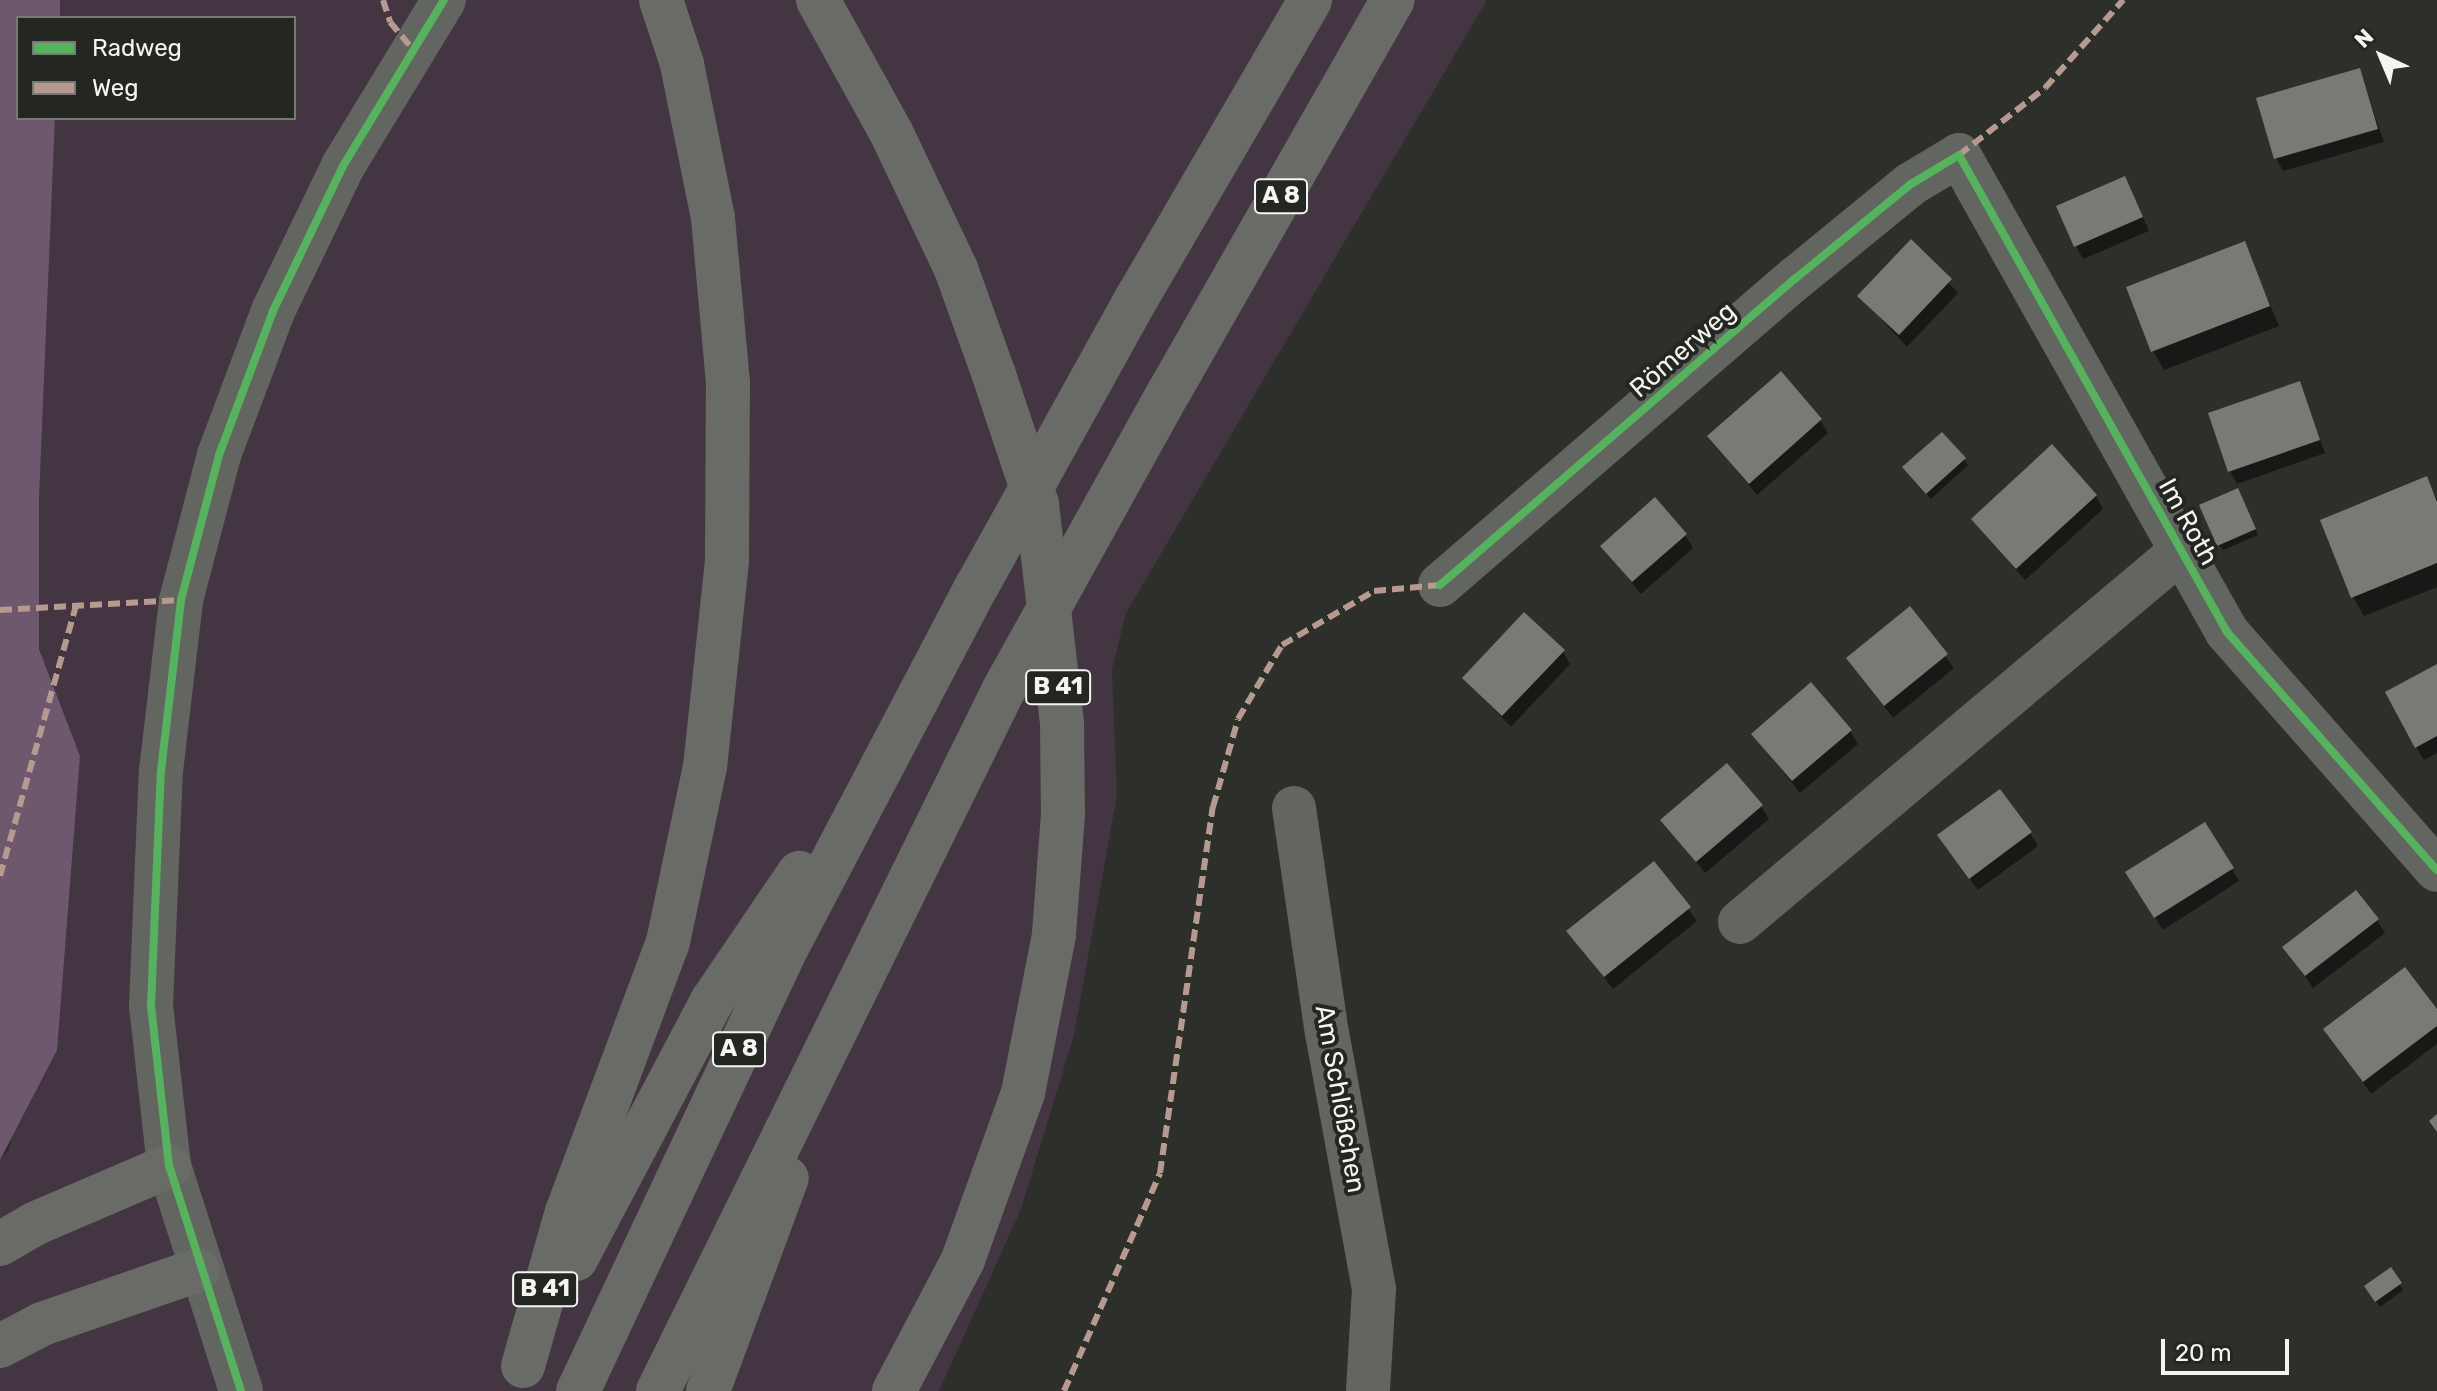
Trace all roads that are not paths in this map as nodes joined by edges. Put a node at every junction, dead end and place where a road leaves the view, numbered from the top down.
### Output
1 (444, 0) edge
2 (661, 0) edge
3 (818, 0) edge
4 (1310, 0) edge
5 (1393, 0) edge
6 (1959, 155) joint
7 (2181, 551) junction
8 (1440, 585) dead end
9 (909, 712) junction
10 (1294, 808) dead end
11 (2437, 870) edge
12 (1740, 922) dead end
13 (854, 987) junction
14 (169, 1166) junction
15 (0, 1244) edge
16 (198, 1270) junction
17 (0, 1346) edge
18 (518, 1378) edge
19 (241, 1391) edge
20 (578, 1391) edge
21 (658, 1391) edge
22 (708, 1391) edge
23 (894, 1391) edge
24 (1368, 1391) edge

1 - 14 street
2 - 18 highway, B 41
3 - 23 highway, B 41
4 - 9 highway, A 8, bridge
5 - 13 highway, A 8, bridge
6 - 7 street, Im Roth
6 - 8 street, Römerweg
7 - 11 street, Im Roth
7 - 12 street, Im Roth
9 - 18 highway
9 - 20 highway, A 8
10 - 24 street, Am Schlößchen
13 - 21 highway, A 8
13 - 22 highway
14 - 15 highway
14 - 16 street
16 - 17 highway
16 - 19 street

